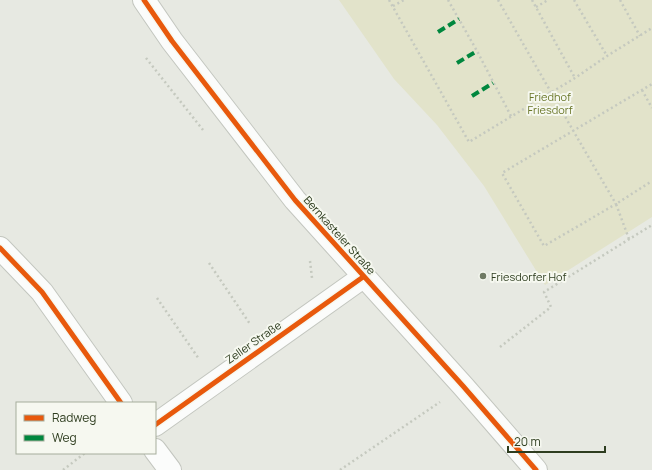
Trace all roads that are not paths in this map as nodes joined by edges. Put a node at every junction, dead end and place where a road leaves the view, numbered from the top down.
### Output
1 (144, 0) edge
2 (0, 248) edge
3 (363, 277) junction
4 (120, 402) edge
5 (156, 424) edge
6 (156, 451) edge
7 (170, 470) edge
8 (536, 470) edge

1 - 3 street, Bernkasteler Straße
2 - 4 street
3 - 5 street, Zeller Straße
3 - 8 street, Bernkasteler Straße
6 - 7 street

